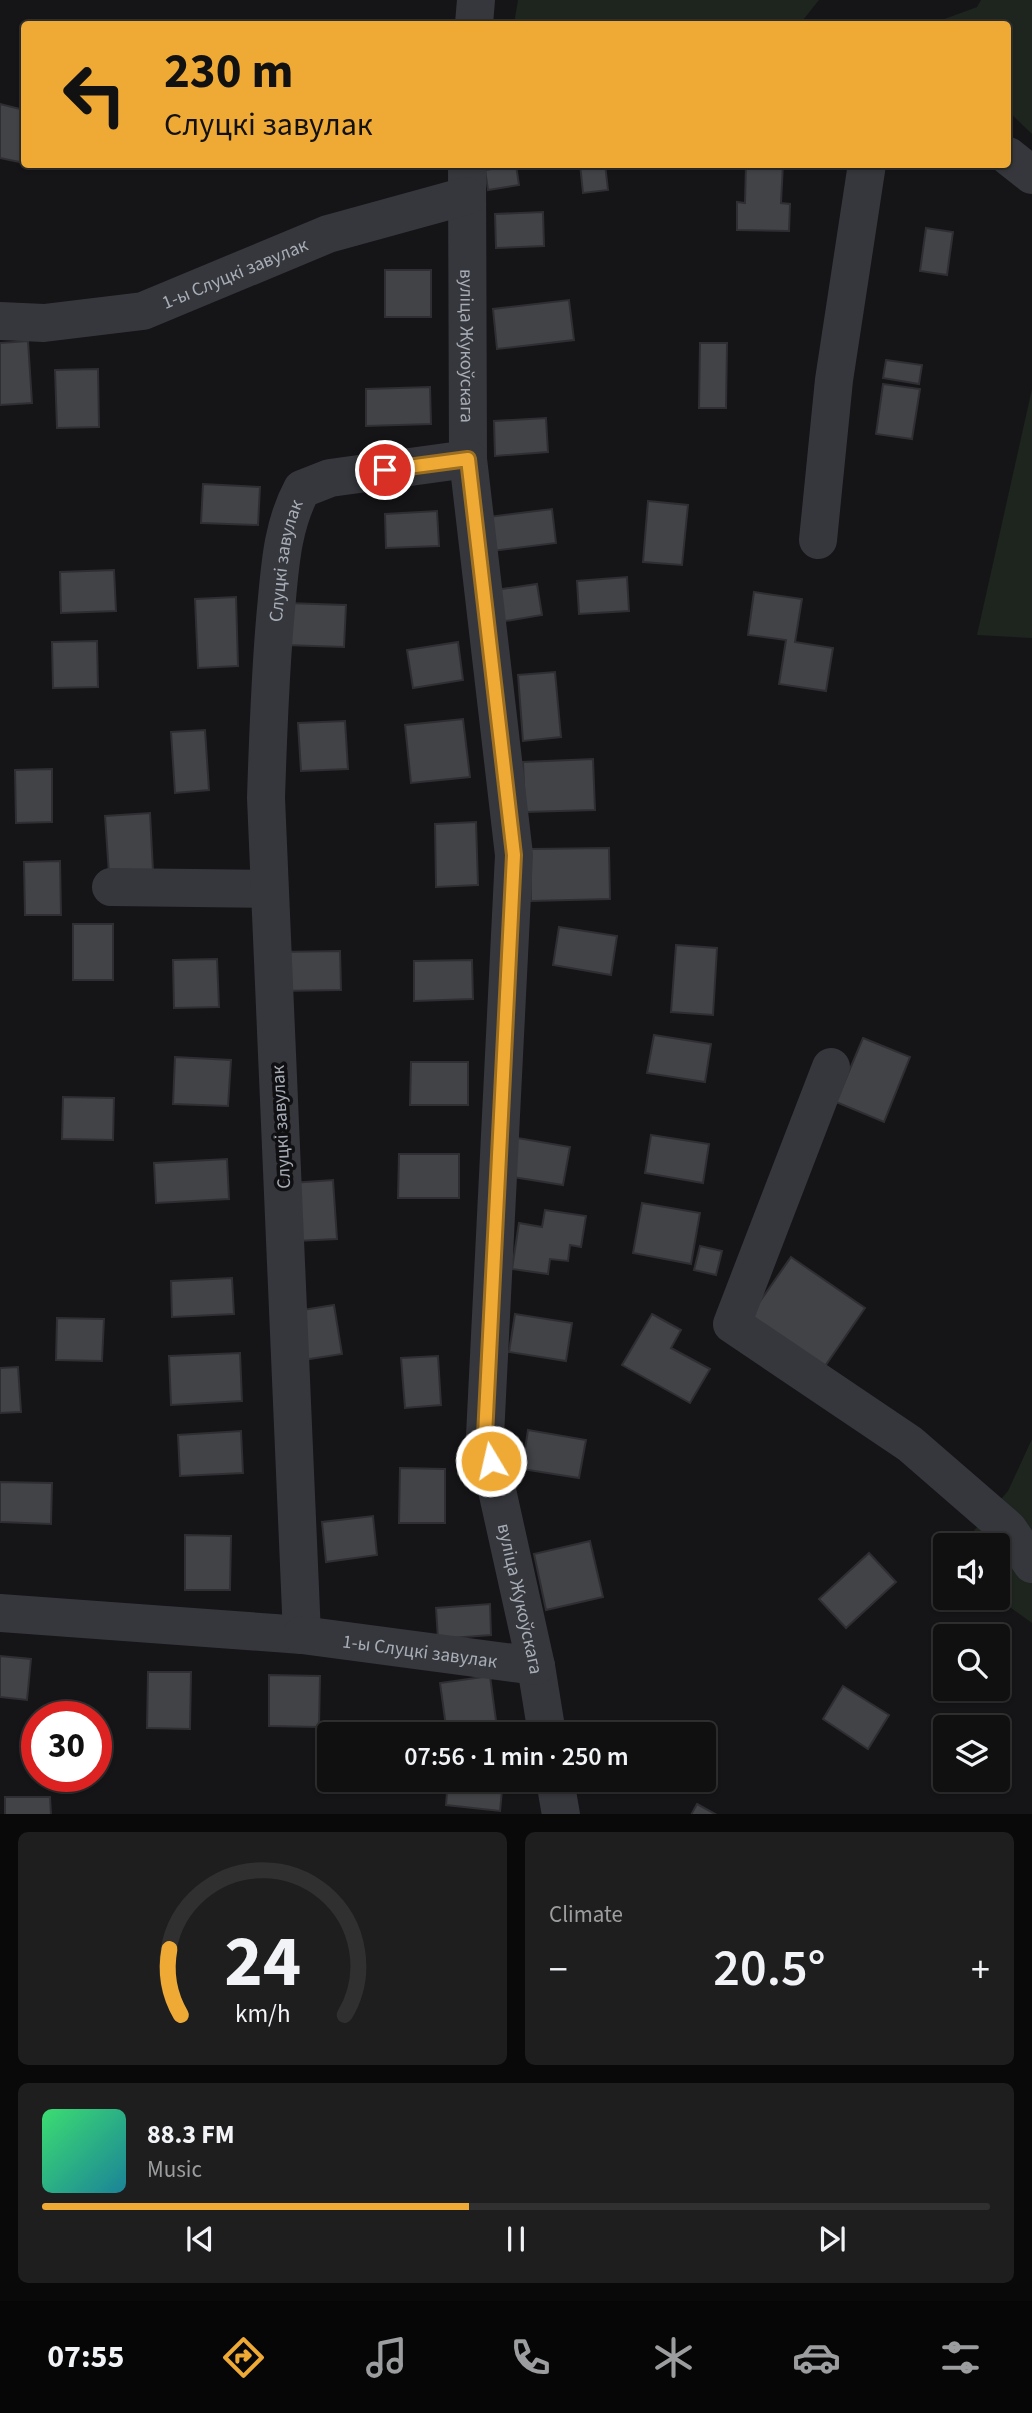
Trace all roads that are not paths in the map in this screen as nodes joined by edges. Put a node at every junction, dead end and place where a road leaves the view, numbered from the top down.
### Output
1 (476, 0) edge
2 (474, 21) edge
3 (1011, 158) edge
4 (866, 168) edge
5 (1032, 175) edge
6 (467, 180) edge
7 (0, 321) edge
8 (468, 459) junction
9 (818, 540) dead end
10 (111, 887) dead end
11 (269, 889) junction
12 (831, 1067) dead end
13 (1032, 1564) edge
14 (0, 1612) edge
15 (302, 1635) junction
16 (536, 1666) junction
17 (545, 1722) edge
18 (557, 1792) edge
19 (561, 1814) edge

1 - 2 street
3 - 5 street
4 - 9 street
6 - 7 street, 1-ы Слуцкі завулак
6 - 8 street, вуліца Жукоўскага
8 - 11 street, Слуцкі завулак
8 - 16 street, вуліца Жукоўскага
10 - 11 street
11 - 15 street, Слуцкі завулак
12 - 13 street
14 - 15 street
15 - 16 street, 1-ы Слуцкі завулак
16 - 17 street, вуліца Жукоўскага
18 - 19 street

